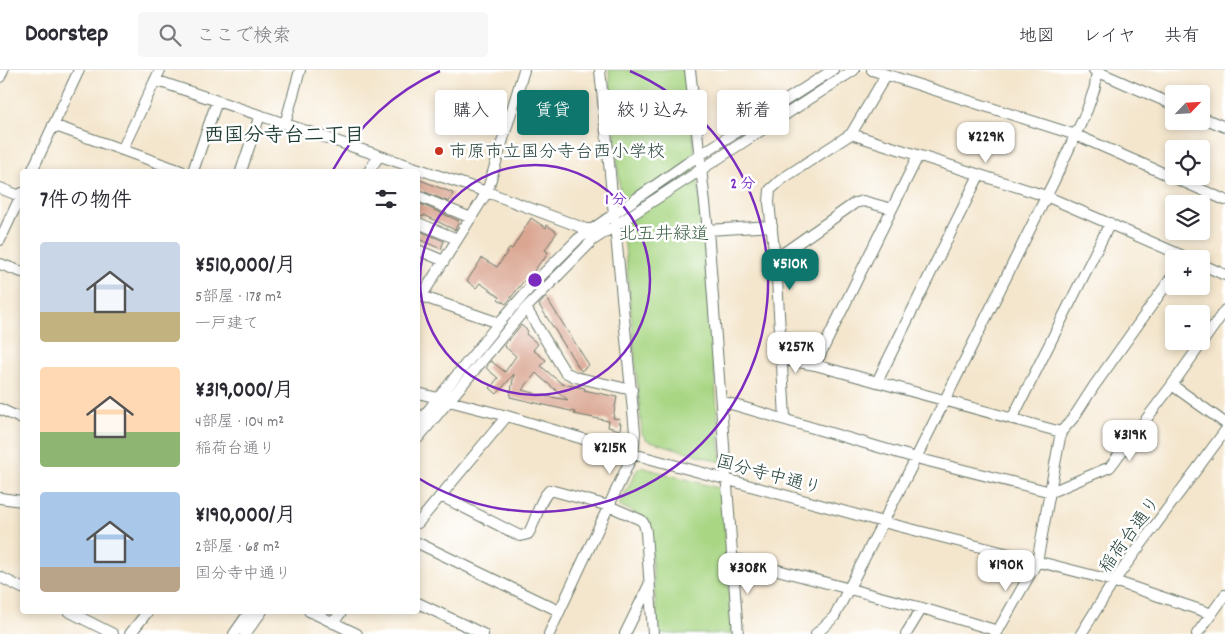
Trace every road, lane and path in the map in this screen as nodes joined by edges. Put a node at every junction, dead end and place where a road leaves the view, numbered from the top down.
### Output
1 (3, 70) edge
2 (79, 70) edge
3 (160, 70) edge
4 (300, 70) edge
5 (524, 70) edge
6 (600, 70) edge
7 (690, 70) edge
8 (833, 70) edge
9 (854, 70) edge
10 (872, 70) edge
11 (1096, 70) edge
12 (886, 75) junction
13 (0, 77) edge
14 (155, 80) junction
15 (217, 101) junction
16 (1165, 101) edge
17 (260, 115) junction
18 (1210, 121) edge
19 (284, 124) junction
20 (53, 125) junction
21 (1225, 127) edge
22 (851, 134) junction
23 (1076, 135) junction
24 (122, 150) junction
25 (379, 156) junction
26 (700, 156) junction
27 (918, 156) junction
28 (702, 168) junction
29 (33, 169) edge
30 (175, 169) edge
31 (195, 169) edge
32 (242, 169) edge
33 (370, 169) edge
34 (418, 169) edge
35 (420, 170) edge
36 (979, 175) junction
37 (0, 188) edge
38 (487, 192) junction
39 (20, 195) edge
40 (1046, 196) junction
41 (420, 197) edge
42 (20, 200) edge
43 (1225, 200) edge
44 (892, 209) junction
45 (614, 214) junction
46 (471, 218) junction
47 (1110, 223) junction
48 (420, 224) edge
49 (615, 226) junction
50 (772, 226) junction
51 (593, 229) junction
52 (708, 230) junction
53 (457, 239) junction
54 (0, 240) edge
55 (1169, 250) edge
56 (420, 251) edge
57 (444, 260) junction
58 (775, 260) junction
59 (0, 264) edge
60 (1210, 268) edge
61 (20, 271) edge
62 (1225, 274) edge
63 (1165, 287) edge
64 (420, 294) edge
65 (420, 297) edge
66 (526, 308) junction
67 (1225, 310) edge
68 (499, 323) junction
69 (782, 359) junction
70 (814, 366) junction
71 (877, 382) junction
72 (1172, 385) junction
73 (632, 390) junction
74 (420, 393) edge
75 (438, 398) junction
76 (449, 400) junction
77 (945, 400) junction
78 (721, 401) junction
79 (0, 409) edge
80 (507, 416) junction
81 (20, 418) edge
82 (785, 418) junction
83 (1012, 418) junction
84 (420, 420) edge
85 (1225, 423) edge
86 (1225, 431) edge
87 (1061, 432) junction
88 (420, 436) edge
89 (1215, 444) junction
90 (1225, 451) edge
91 (633, 454) junction
92 (916, 458) junction
93 (725, 478) junction
94 (1051, 492) junction
95 (440, 496) junction
96 (0, 498) edge
97 (20, 501) edge
98 (609, 506) junction
99 (420, 521) edge
100 (884, 522) junction
101 (420, 544) edge
102 (732, 558) junction
103 (1037, 562) junction
104 (0, 577) edge
105 (1114, 581) junction
106 (650, 584) junction
107 (20, 587) edge
108 (848, 590) junction
109 (1225, 595) edge
110 (420, 604) edge
111 (922, 608) junction
112 (559, 611) junction
113 (74, 614) edge
114 (146, 614) edge
115 (248, 614) edge
116 (260, 614) edge
117 (315, 614) edge
118 (340, 614) edge
119 (1212, 614) junction
120 (333, 623) junction
121 (997, 632) edge
122 (113, 634) edge
123 (130, 634) edge
124 (234, 634) edge
125 (245, 634) edge
126 (357, 634) edge
127 (482, 634) edge
128 (549, 634) edge
129 (625, 634) edge
130 (653, 634) edge
131 (738, 634) edge
132 (816, 634) edge
133 (906, 634) edge
134 (1081, 634) edge
135 (1197, 634) edge

1 - 13 street
2 - 20 street
3 - 14 street
4 - 19 street
5 - 38 street
6 - 45 street
7 - 26 street
8 - 26 street
9 - 28 street
10 - 12 street
11 - 16 street
11 - 23 street
12 - 22 street
12 - 23 street
14 - 15 street
14 - 24 street
15 - 17 street
15 - 31 street
17 - 19 street
17 - 32 street
18 - 21 street
19 - 25 street
20 - 24 street
20 - 29 street
22 - 27 street
22 - 50 street
23 - 40 street
23 - 43 street
24 - 30 street
25 - 33 street
25 - 34 street
26 - 28 street
26 - 45 street
27 - 36 street
27 - 44 street
28 - 49 street
28 - 52 street
35 - 38 street
36 - 40 street
36 - 71 street
37 - 39 street
38 - 46 street
38 - 51 street
40 - 47 street
40 - 77 street
41 - 46 street
42 - 54 street
44 - 58 street
44 - 70 street
45 - 49 street
45 - 51 street
46 - 53 street
47 - 55 street
47 - 83 street
48 - 53 street
49 - 66 street
49 - 73 street
50 - 52 street
50 - 58 street
51 - 68 street
52 - 78 street
53 - 57 street
56 - 57 street
57 - 64 street
58 - 69 street
59 - 61 street
60 - 62 street
63 - 87 street
65 - 68 street
66 - 73 street
66 - 76 street
67 - 72 street
68 - 75 street
69 - 70 street
69 - 82 street
70 - 71 street
71 - 77 street
72 - 85 street
72 - 94 street
73 - 91 street
74 - 75 street, 国分寺中通り
75 - 76 street, 国分寺中通り
75 - 84 street
76 - 80 street, 国分寺中通り
76 - 88 street
77 - 83 street
77 - 92 street
78 - 82 street
78 - 93 street
79 - 81 street
80 - 91 street, 国分寺中通り
80 - 95 street
82 - 92 street
83 - 87 street
86 - 89 street, 稲荷台通り
87 - 94 street
89 - 90 street
89 - 105 street, 稲荷台通り
91 - 93 street, 国分寺中通り
91 - 98 street
92 - 94 street
92 - 100 street
93 - 100 street, 国分寺中通り
93 - 102 street
94 - 103 street
95 - 98 street
95 - 99 street
96 - 97 street
98 - 106 street
98 - 112 street
100 - 103 street, 国分寺中通り
100 - 108 street
101 - 112 street
102 - 108 street
102 - 131 street
103 - 105 street, 国分寺中通り
103 - 121 street
104 - 107 street
105 - 119 street, 国分寺中通り
105 - 134 street, 稲荷台通り
106 - 129 street
106 - 130 street
108 - 111 street
108 - 132 street
109 - 119 street
110 - 127 street
111 - 121 street
111 - 133 street
112 - 128 street
113 - 122 street
114 - 123 street
115 - 124 street
116 - 125 street
117 - 120 street
118 - 120 street
119 - 135 street
120 - 126 street

